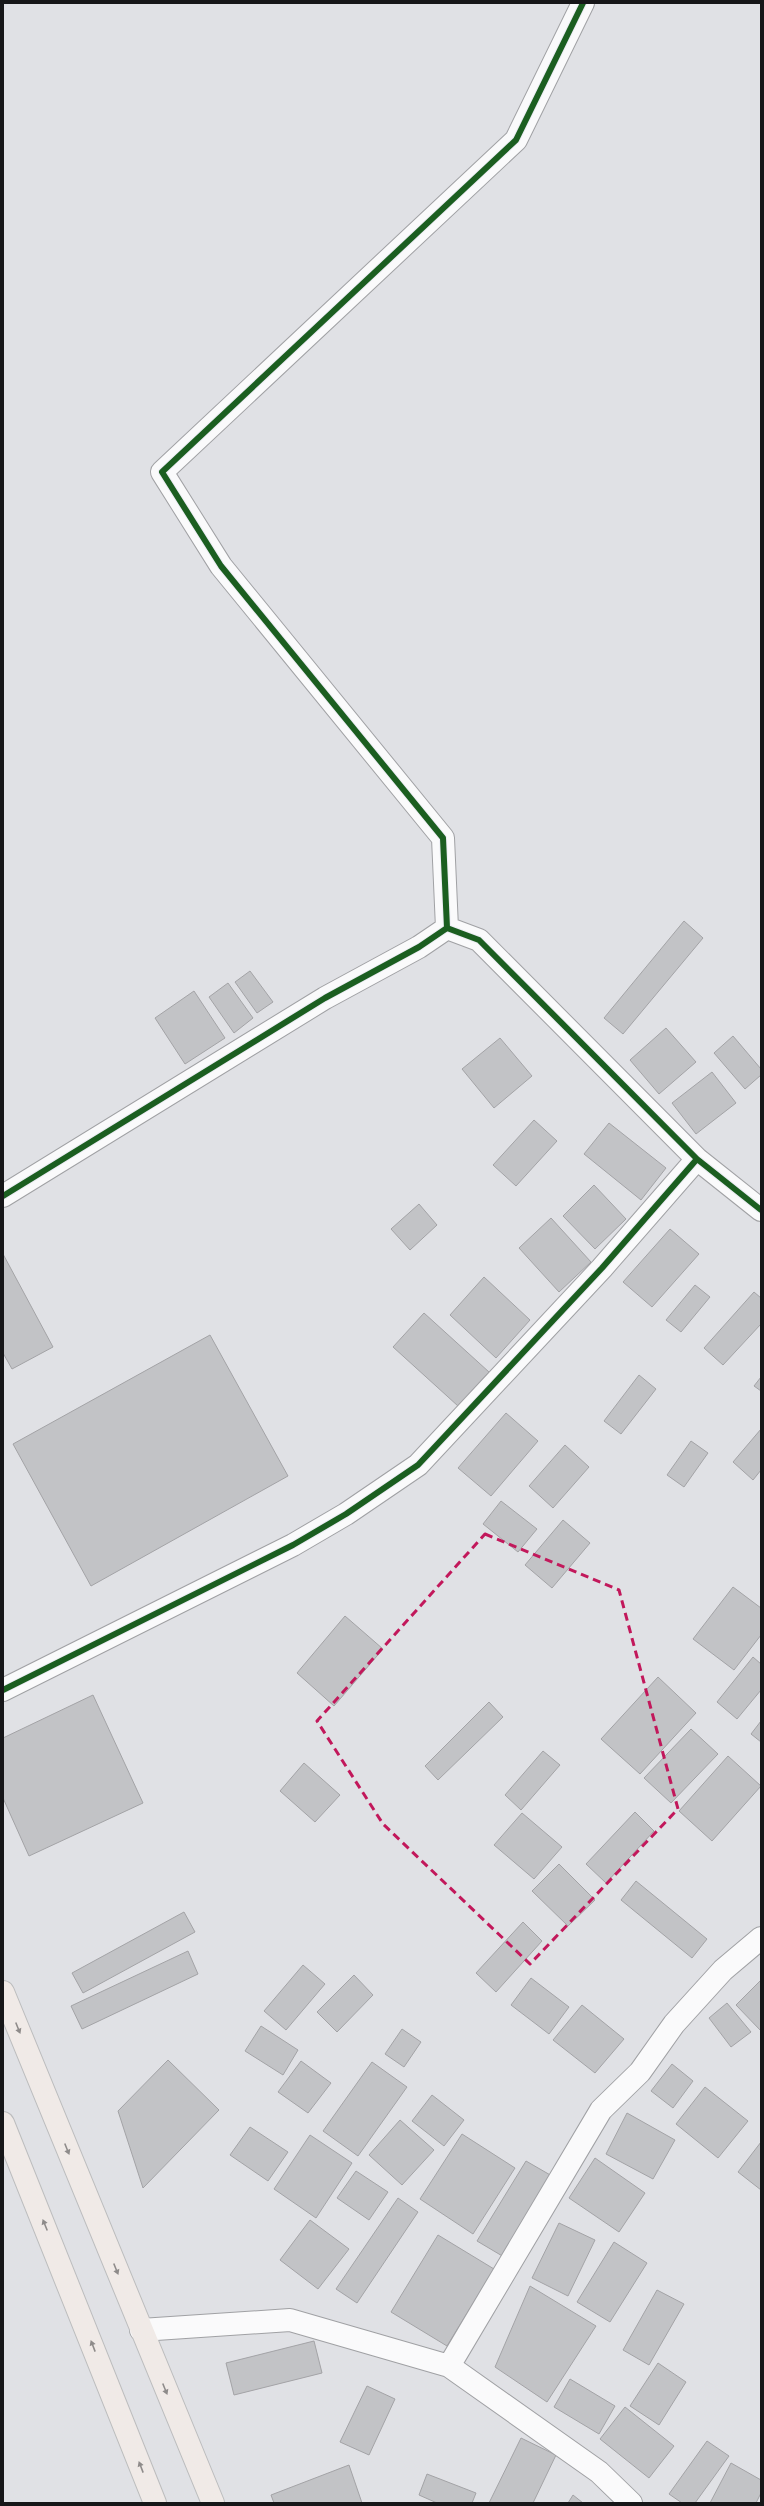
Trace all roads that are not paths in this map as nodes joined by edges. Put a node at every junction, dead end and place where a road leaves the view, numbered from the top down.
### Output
1 (583, 3) edge
2 (447, 928) junction
3 (697, 1159) junction
4 (3, 1196) edge
5 (761, 1210) edge
6 (3, 1690) edge
7 (761, 1938) edge
8 (3, 1992) edge
9 (3, 2123) edge
10 (141, 2330) junction
11 (449, 2366) junction
12 (155, 2503) edge
13 (213, 2503) edge
14 (631, 2503) edge

1 - 2 street
2 - 3 street
2 - 4 street
3 - 5 street
3 - 6 street
7 - 11 street
8 -> 10 main road
12 -> 9 main road
10 - 11 street
10 -> 13 main road
11 - 14 street

